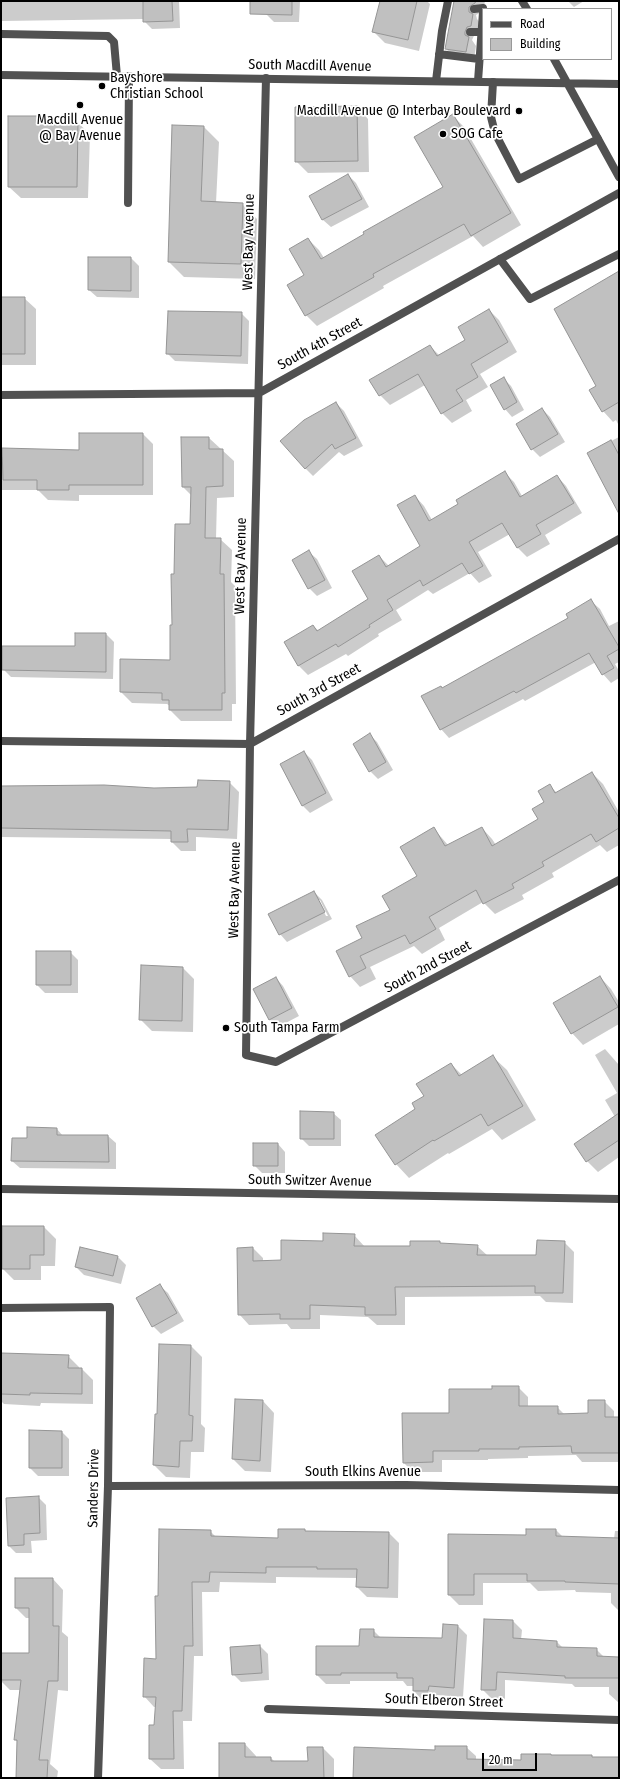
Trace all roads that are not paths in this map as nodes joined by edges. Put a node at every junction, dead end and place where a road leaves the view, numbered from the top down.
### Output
1 (448, 1) edge
2 (483, 7) edge
3 (474, 8) dead end
4 (470, 32) dead end
5 (482, 32) joint
6 (1, 34) edge
7 (439, 54) junction
8 (479, 59) junction
9 (555, 60) edge
10 (1, 75) edge
11 (117, 76) junction
12 (129, 76) junction
13 (266, 78) junction
14 (436, 81) junction
15 (478, 81) junction
16 (493, 82) junction
17 (567, 83) junction
18 (619, 84) edge
19 (598, 139) junction
20 (619, 176) edge
21 (619, 193) edge
22 (128, 203) dead end
23 (619, 254) edge
24 (500, 259) junction
25 (259, 393) junction
26 (1, 395) edge
27 (619, 539) edge
28 (1, 741) edge
29 (250, 744) junction
30 (619, 880) edge
31 (246, 1055) joint
32 (1, 1189) edge
33 (619, 1199) edge
34 (1, 1308) edge
35 (108, 1486) junction
36 (619, 1490) edge
37 (268, 1709) dead end
38 (619, 1720) edge
39 (98, 1778) edge

1 - 7 street
2 - 3 street
4 - 5 street
5 - 8 street
6 - 11 street
7 - 8 street
7 - 14 street
8 - 15 street
9 - 17 street
10 - 11 street, South Macdill Avenue
11 - 12 street, South Macdill Avenue
12 - 13 street, South Macdill Avenue
12 - 22 street
13 - 14 street, South Macdill Avenue
13 - 25 street, West Bay Avenue
14 - 15 street, South Macdill Avenue
15 - 16 street, South Macdill Avenue
16 - 17 street, South Macdill Avenue
16 - 19 street
17 - 18 street, South Macdill Avenue
17 - 19 street
19 - 20 street
21 - 24 street, South 4th Street
23 - 24 street
24 - 25 street, South 4th Street
25 - 26 street, South 4th Street
25 - 29 street, West Bay Avenue
27 - 29 street, South 3rd Street
28 - 29 street, South 3rd Street
29 - 31 street, West Bay Avenue
30 - 31 street, South 2nd Street
32 - 33 street, South Switzer Avenue
34 - 35 street, Sanders Drive
35 - 36 street, South Elkins Avenue
35 - 39 street, Sanders Drive
37 - 38 street, South Elberon Street

